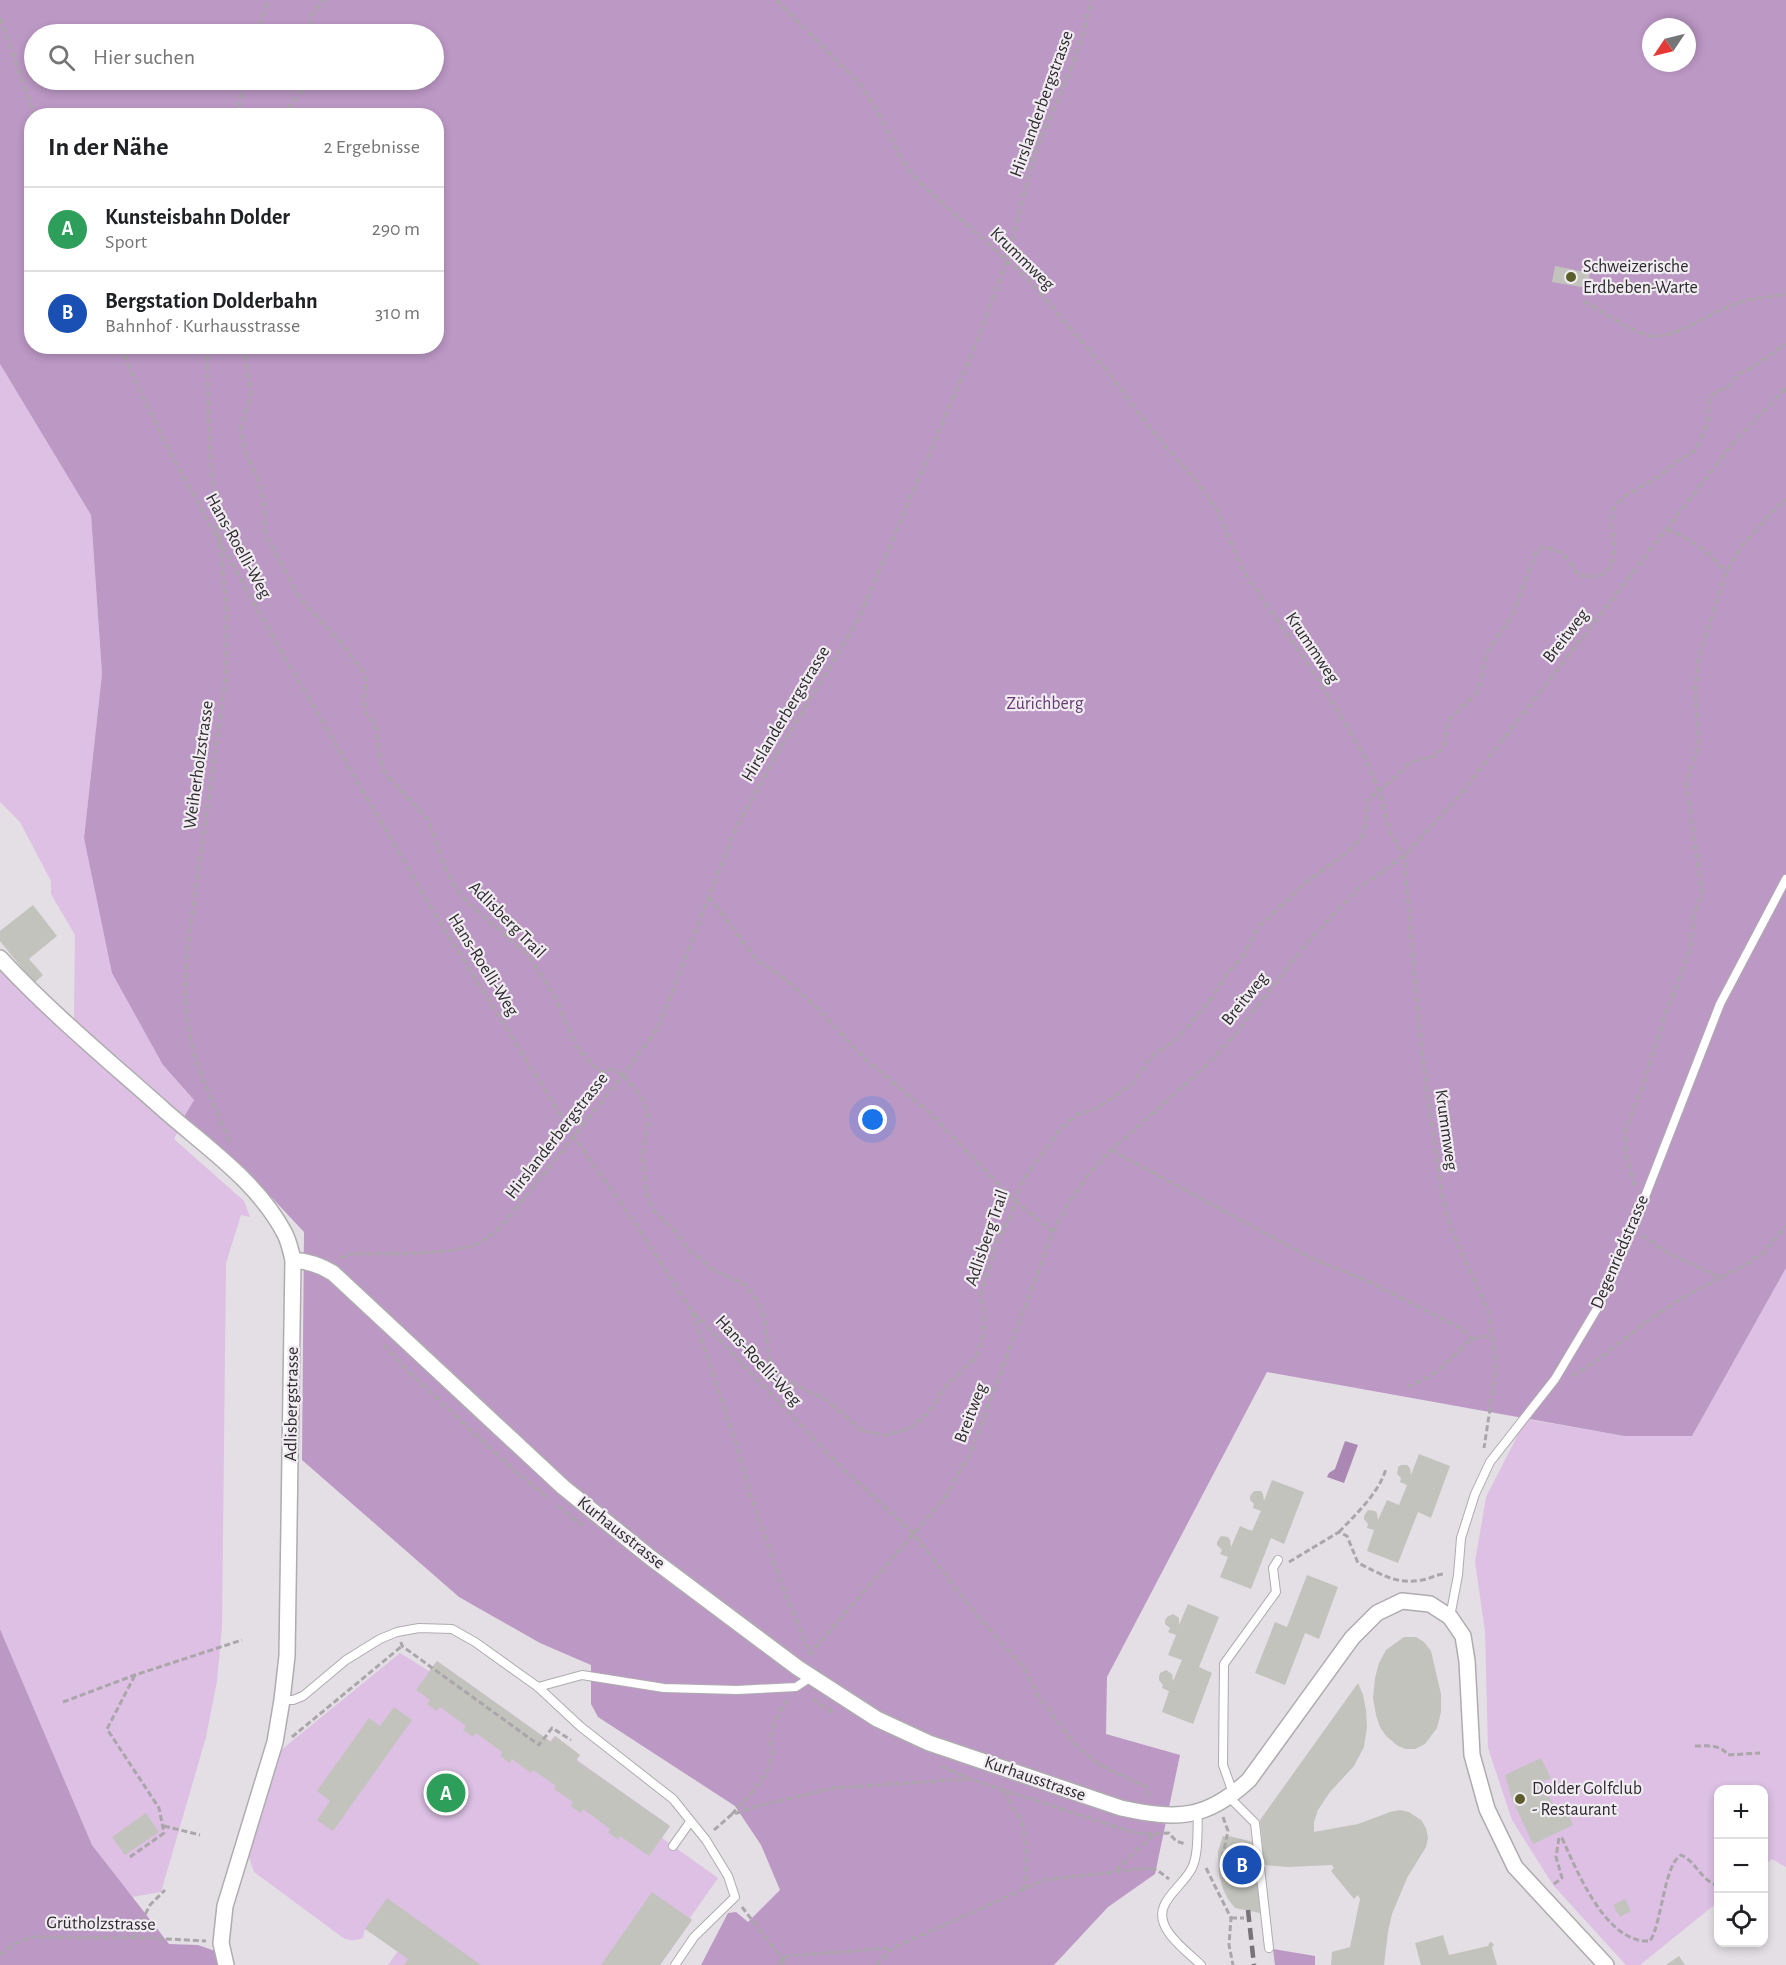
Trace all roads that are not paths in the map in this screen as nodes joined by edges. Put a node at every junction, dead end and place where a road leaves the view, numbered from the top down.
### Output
1 (1786, 879) edge
2 (0, 958) edge
3 (293, 1260) junction
4 (1278, 1560) road end
5 (1450, 1617) junction
6 (811, 1677) junction
7 (538, 1687) junction
8 (282, 1700) junction
9 (1231, 1796) junction
10 (1198, 1813) junction
11 (690, 1822) junction
12 (673, 1846) dead end
13 (1269, 1948) dead end
14 (226, 1965) edge
15 (675, 1965) edge
16 (1201, 1965) edge
17 (1606, 1965) edge

1 - 5 lane, Degenriedstrasse
2 - 3 street, Adlisbergstrasse
3 - 6 street, Kurhausstrasse
3 - 8 street, Adlisbergstrasse
4 - 9 lane
5 - 9 street, Kurhausstrasse
5 - 17 street
6 - 7 lane
6 - 10 street, Kurhausstrasse
7 - 8 lane
7 - 11 lane
8 - 14 street, Adlisbergstrasse
9 - 10 street, Kurhausstrasse
9 - 13 lane
10 - 16 lane
11 - 12 lane
11 - 15 lane

